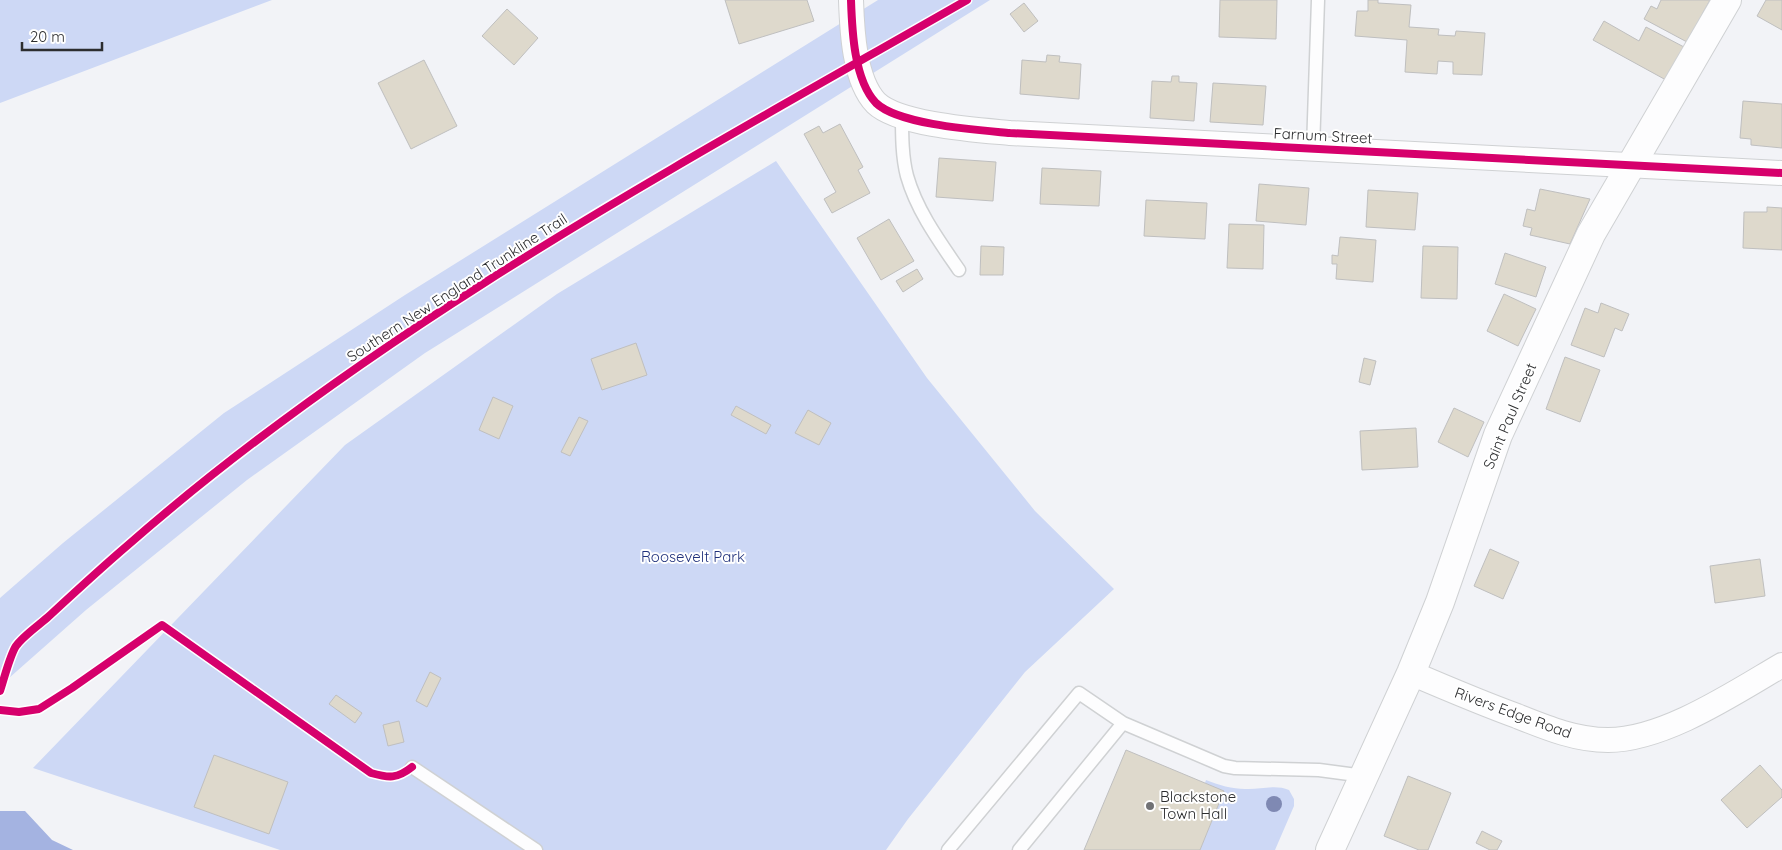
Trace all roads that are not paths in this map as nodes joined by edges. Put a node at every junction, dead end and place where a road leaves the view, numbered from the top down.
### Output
1 (851, 0) edge
2 (1318, 0) edge
3 (1727, 0) edge
4 (902, 115) junction
5 (1314, 149) junction
6 (1630, 165) junction
7 (1782, 173) edge
8 (959, 270) dead end
9 (1782, 665) edge
10 (1411, 673) junction
11 (1123, 723) junction
12 (412, 767) dead end
13 (1364, 776) junction
14 (536, 850) edge
15 (949, 850) edge
16 (1019, 850) edge
17 (1330, 850) edge

1 - 4 street, Farnum Street
2 - 5 lane
3 - 6 main road, Saint Paul Street
4 - 5 street, Farnum Street
4 - 8 lane
5 - 6 street, Farnum Street
6 - 7 street, Farnum Street
6 - 10 main road, Saint Paul Street
9 - 10 street, Rivers Edge Road
10 - 13 main road, Saint Paul Street
11 - 13 lane
11 - 15 lane
11 - 16 lane
12 - 14 lane
13 - 17 main road, Saint Paul Street

